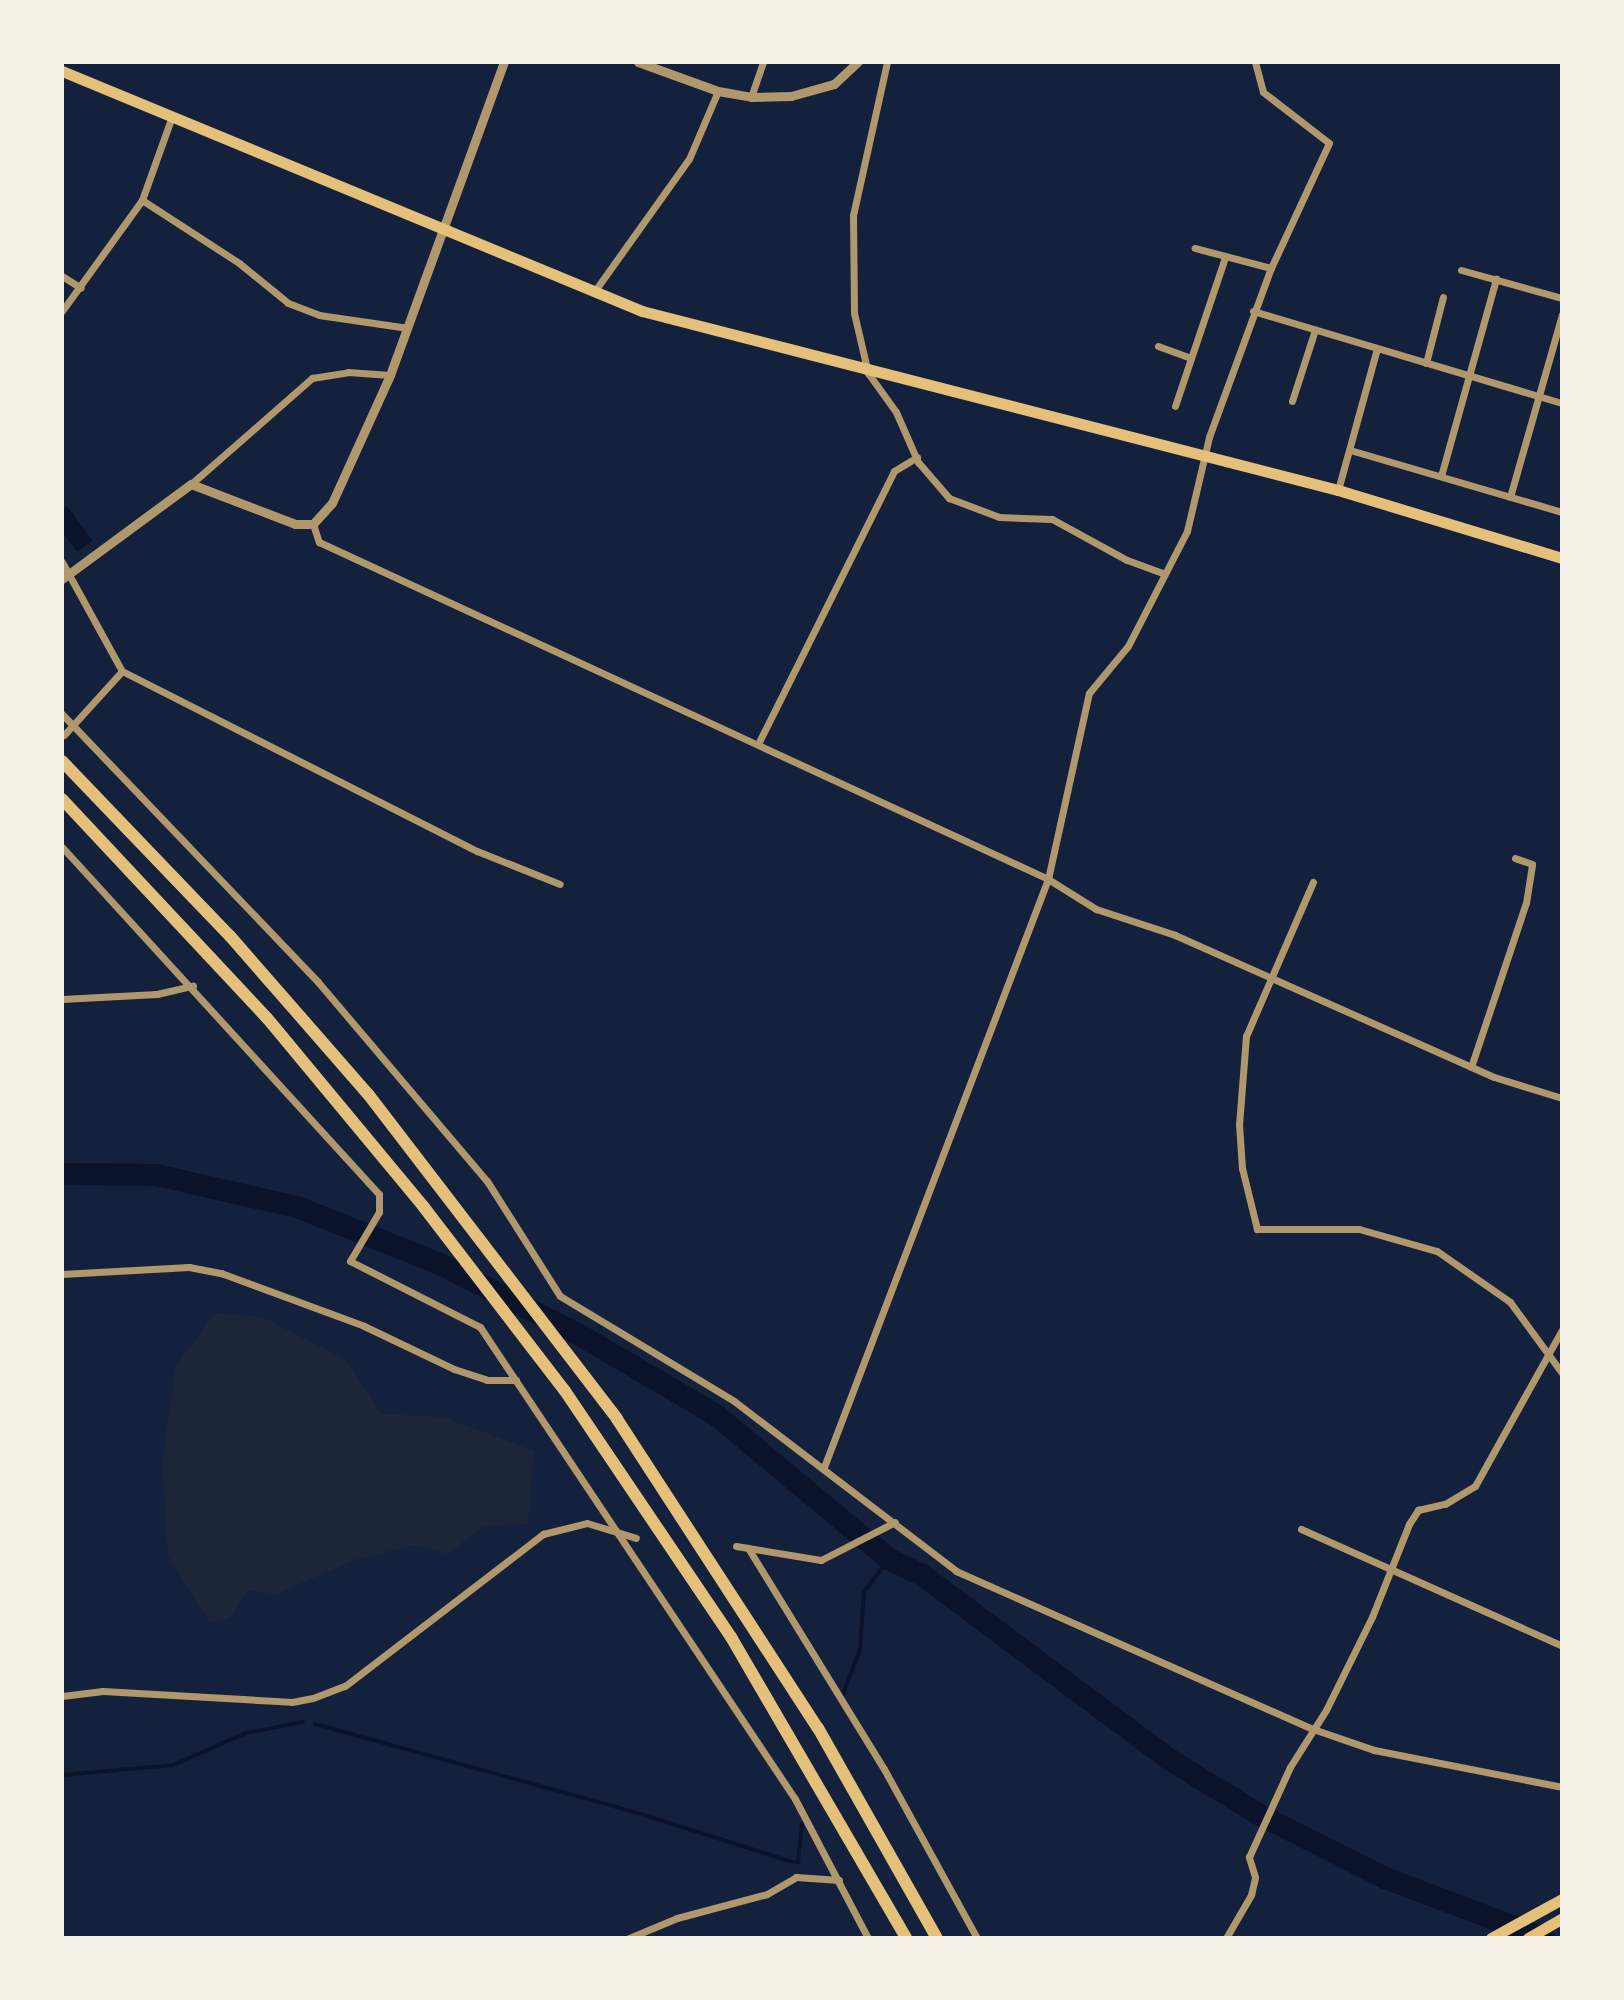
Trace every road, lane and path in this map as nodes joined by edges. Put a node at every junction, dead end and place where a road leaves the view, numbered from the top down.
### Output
1 (504, 62) edge
2 (638, 62) edge
3 (763, 62) edge
4 (858, 62) edge
5 (887, 62) edge
6 (1255, 62) edge
7 (63, 66) edge
8 (718, 91) junction
9 (751, 97) junction
10 (173, 114) junction
11 (142, 200) junction
12 (445, 231) junction
13 (1195, 248) dead end
14 (1225, 257) junction
15 (1271, 268) junction
16 (1461, 270) dead end
17 (62, 276) edge
18 (1496, 279) junction
19 (81, 288) junction
20 (593, 294) junction
21 (1443, 297) dead end
22 (1562, 298) edge
23 (62, 311) edge
24 (1253, 311) junction
25 (1562, 314) edge
26 (408, 328) junction
27 (1315, 330) junction
28 (1158, 346) dead end
29 (1377, 348) junction
30 (1191, 358) junction
31 (1426, 363) junction
32 (868, 373) junction
33 (390, 375) junction
34 (1467, 375) junction
35 (1537, 396) junction
36 (1292, 401) dead end
37 (1562, 403) edge
38 (1175, 406) dead end
39 (1350, 450) junction
40 (1206, 456) junction
41 (917, 457) junction
42 (1441, 476) junction
43 (191, 484) junction
44 (1338, 490) junction
45 (1510, 497) junction
46 (1562, 512) edge
47 (313, 524) junction
48 (1562, 558) edge
49 (62, 562) edge
50 (1165, 574) junction
51 (66, 576) edge
52 (122, 671) junction
53 (62, 714) edge
54 (75, 727) junction
55 (64, 735) edge
56 (758, 744) junction
57 (62, 761) edge
58 (62, 799) edge
59 (62, 847) edge
60 (1515, 858) dead end
61 (1048, 879) junction
62 (1313, 882) dead end
63 (560, 884) dead end
64 (1269, 976) junction
65 (193, 986) junction
66 (62, 999) edge
67 (1471, 1067) junction
68 (1562, 1098) edge
69 (62, 1274) edge
70 (1562, 1330) edge
71 (1548, 1353) junction
72 (1562, 1373) edge
73 (516, 1380) junction
74 (824, 1467) junction
75 (895, 1522) junction
76 (1301, 1529) dead end
77 (624, 1536) junction
78 (636, 1538) dead end
79 (736, 1546) dead end
80 (748, 1548) junction
81 (1395, 1569) junction
82 (1562, 1646) edge
83 (62, 1696) edge
84 (1313, 1729) junction
85 (1562, 1787) edge
86 (839, 1880) junction
87 (1562, 1899) edge
88 (1562, 1918) edge
89 (629, 1938) edge
90 (868, 1938) edge
91 (906, 1938) edge
92 (937, 1938) edge
93 (977, 1938) edge
94 (1226, 1938) edge
95 (1491, 1938) edge
96 (1528, 1938) edge

1 - 12 street
2 - 8 street
3 - 9 street
4 - 9 street
5 - 32 street
6 - 15 street
7 - 10 main road
8 - 9 street
8 - 20 street
10 - 11 street
10 - 12 main road
11 - 19 street
11 - 26 street
12 - 20 main road
12 - 26 street
13 - 14 street
14 - 15 street
14 - 30 street
15 - 24 street
16 - 18 street
17 - 19 street
18 - 22 street
18 - 34 street
19 - 23 street
20 - 32 main road
21 - 31 street
24 - 27 street
24 - 40 street
25 - 35 street
26 - 33 street
27 - 29 street
27 - 36 street
28 - 30 street
29 - 31 street
29 - 39 street
30 - 38 street
31 - 34 street
32 - 40 main road
32 - 41 street
33 - 43 street
33 - 47 street
34 - 35 street
34 - 42 street
35 - 37 street
35 - 45 street
39 - 42 street
39 - 44 street
40 - 44 main road
40 - 50 street
41 - 50 street
41 - 56 street
42 - 45 street
43 - 47 street
43 - 51 street
44 - 48 main road
45 - 46 street
47 - 56 street
49 - 51 street
50 - 61 street
51 - 52 street
52 - 54 street
52 - 63 street
53 - 54 street
54 - 55 street
54 - 74 street
56 - 61 street
57 - 92 highway
58 - 91 highway
59 - 65 street
60 - 67 street
61 - 64 street
61 - 74 street
62 - 64 street
64 - 67 street
64 - 71 street
65 - 66 street
65 - 73 street
67 - 68 street
69 - 73 street
70 - 71 street
71 - 72 street
71 - 81 street
73 - 77 street
74 - 75 street
75 - 80 street
75 - 84 street
76 - 81 street
77 - 78 street
77 - 83 street
77 - 86 street
79 - 80 street
80 - 93 street
81 - 82 street
81 - 84 street
84 - 85 street
84 - 94 street
86 - 89 street
86 - 90 street
87 - 95 main road
88 - 96 main road

